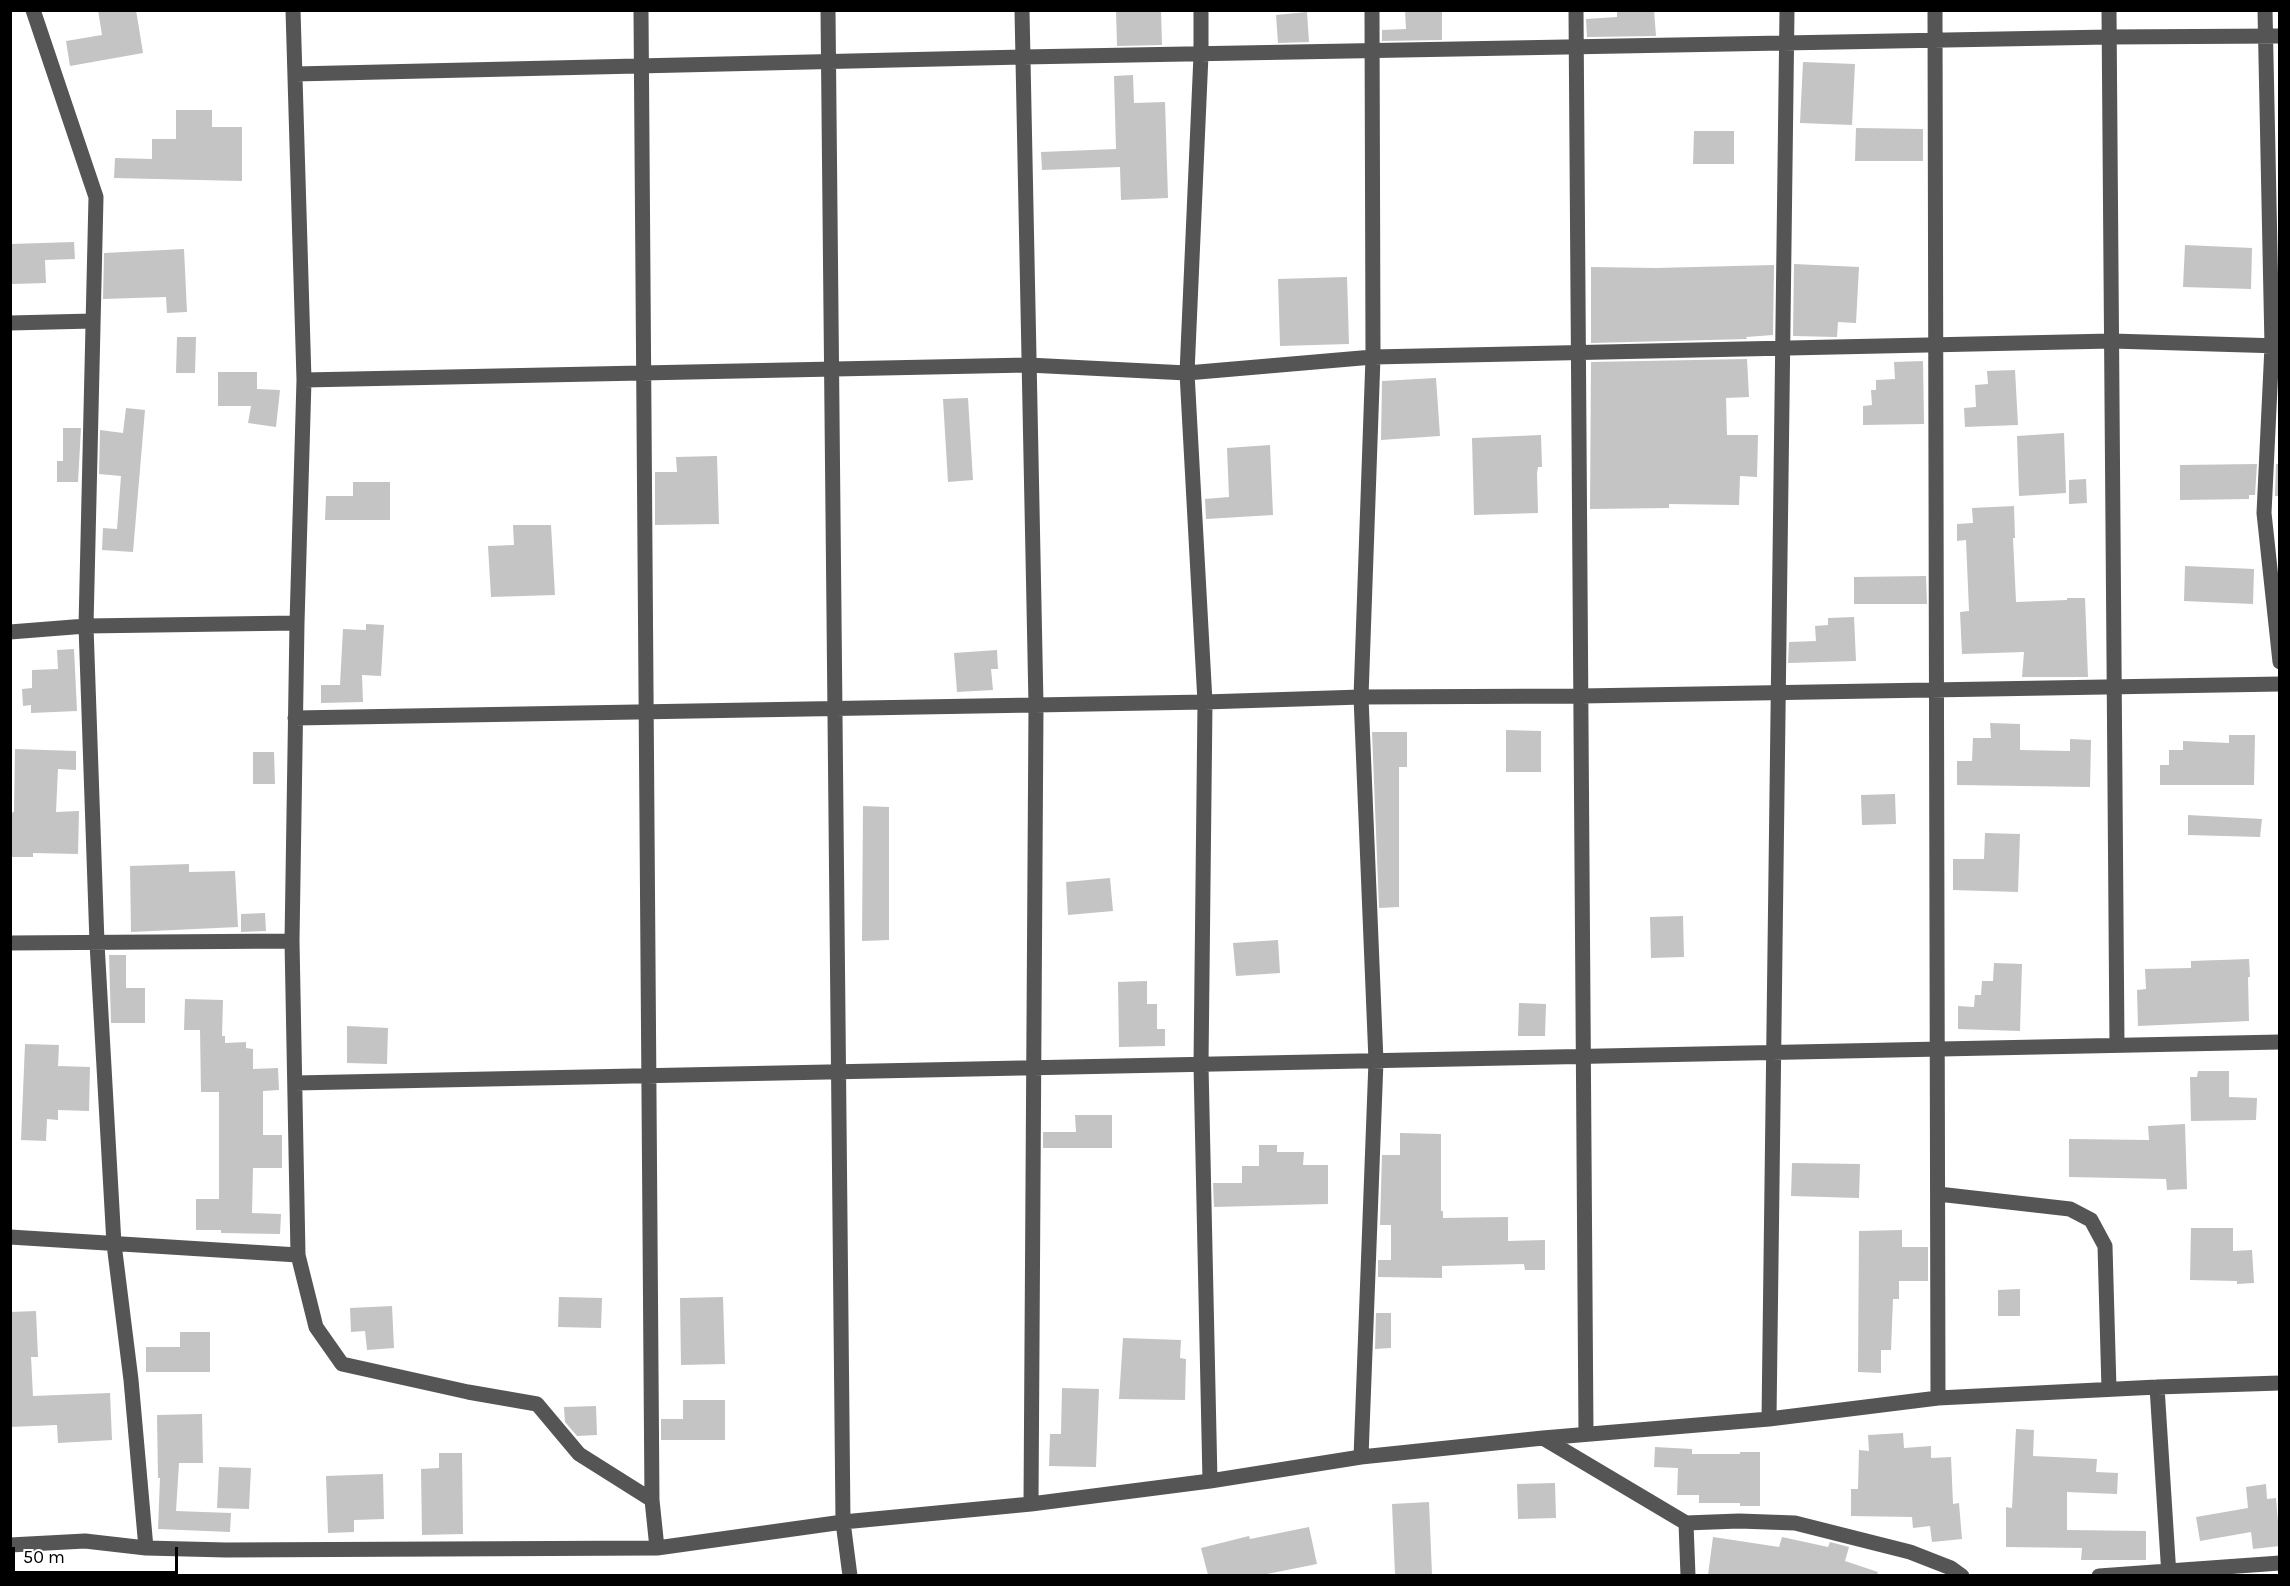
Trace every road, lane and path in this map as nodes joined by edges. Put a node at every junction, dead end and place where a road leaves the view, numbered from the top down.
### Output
1 (33, 10) edge
2 (293, 10) edge
3 (641, 10) edge
4 (828, 10) edge
5 (1022, 10) edge
6 (1201, 10) edge
7 (1372, 10) edge
8 (1576, 10) edge
9 (1787, 10) edge
10 (1935, 10) edge
11 (2109, 10) edge
12 (2265, 10) edge
13 (2272, 36) edge
14 (2109, 37) junction
15 (1935, 41) junction
16 (1787, 44) junction
17 (1577, 48) junction
18 (1372, 52) junction
19 (1201, 56) junction
20 (1023, 57) junction
21 (828, 63) junction
22 (641, 66) junction
23 (295, 74) junction
24 (93, 321) junction
25 (10, 323) edge
26 (2112, 341) junction
27 (1936, 344) junction
28 (2276, 346) edge
29 (1783, 348) junction
30 (1579, 352) junction
31 (1373, 357) junction
32 (1028, 364) junction
33 (831, 368) junction
34 (644, 372) junction
35 (1186, 373) junction
36 (304, 380) junction
37 (297, 623) junction
38 (86, 627) junction
39 (10, 632) edge
40 (2280, 662) edge
41 (2280, 684) edge
42 (2114, 687) junction
43 (1936, 690) junction
44 (1778, 693) junction
45 (1581, 696) junction
46 (1361, 697) junction
47 (1205, 702) junction
48 (1036, 705) junction
49 (835, 709) junction
50 (646, 712) junction
51 (295, 718) junction
52 (292, 941) junction
53 (10, 943) edge
54 (97, 943) junction
55 (2280, 1042) edge
56 (2117, 1045) junction
57 (1937, 1049) junction
58 (1773, 1052) junction
59 (1583, 1056) junction
60 (1376, 1061) junction
61 (1201, 1065) junction
62 (1034, 1068) junction
63 (838, 1072) junction
64 (648, 1076) junction
65 (295, 1083) junction
66 (1938, 1194) junction
67 (10, 1237) edge
68 (114, 1244) junction
69 (298, 1255) junction
70 (2280, 1383) edge
71 (2157, 1387) junction
72 (2109, 1389) junction
73 (1938, 1398) junction
74 (1769, 1419) junction
75 (1586, 1434) junction
76 (1543, 1438) junction
77 (1361, 1457) junction
78 (1210, 1481) junction
79 (652, 1500) junction
80 (1031, 1504) junction
81 (843, 1522) junction
82 (1686, 1523) junction
83 (10, 1545) edge
84 (146, 1548) junction
85 (657, 1548) junction
86 (2280, 1563) edge
87 (2169, 1573) edge
88 (849, 1575) edge
89 (1688, 1575) edge
90 (1962, 1575) edge
91 (2099, 1575) edge

1 - 24 street
2 - 23 street
3 - 22 street
4 - 21 street
5 - 20 street
6 - 19 street
7 - 18 street
8 - 17 street
9 - 16 street
10 - 15 street
11 - 14 street
12 - 13 street
13 - 14 street
13 - 28 street
14 - 15 street
14 - 26 street
15 - 16 street
15 - 27 street
16 - 17 street
16 - 29 street
17 - 18 street
17 - 30 street
18 - 19 street
18 - 31 street
19 - 20 street
19 - 35 street
20 - 21 street
20 - 32 street
21 - 22 street
21 - 33 street
22 - 23 street
22 - 34 street
23 - 36 street
24 - 25 street
24 - 38 street
26 - 27 street
26 - 28 street
26 - 42 street
27 - 29 street
27 - 43 street
28 - 40 street
29 - 30 street
29 - 44 street
30 - 31 street
30 - 45 street
31 - 35 street
31 - 46 street
32 - 33 street
32 - 35 street
32 - 48 street
33 - 34 street
33 - 49 street
34 - 36 street
34 - 50 street
35 - 47 street
36 - 37 street
37 - 38 street
37 - 51 street
38 - 39 street
38 - 54 street
41 - 42 street
42 - 43 street
42 - 56 street
43 - 44 street
43 - 57 street
44 - 45 street
44 - 58 street
45 - 46 street
45 - 59 street
46 - 47 street
46 - 60 street
47 - 48 street
47 - 61 street
48 - 49 street
48 - 62 street
49 - 50 street
49 - 63 street
50 - 51 street
50 - 64 street
51 - 52 street
52 - 54 street
52 - 65 street
53 - 54 street
54 - 68 street
55 - 56 street
56 - 57 street
57 - 58 street
57 - 66 street
58 - 59 street
58 - 74 street
59 - 60 street
59 - 75 street
60 - 61 street
60 - 77 street
61 - 62 street
61 - 78 street
62 - 63 street
62 - 80 street
63 - 64 street
63 - 81 street
64 - 65 street
64 - 79 street
65 - 69 street
66 - 72 street
66 - 73 street
67 - 68 street
68 - 69 street
68 - 84 street
69 - 79 street
70 - 71 street
71 - 72 street
71 - 87 street
72 - 73 street
73 - 74 street
74 - 75 street
75 - 76 street
76 - 77 street
76 - 82 street
77 - 78 street
78 - 80 street
79 - 85 street
80 - 81 street
81 - 85 street
81 - 88 street
82 - 89 street
82 - 90 street
83 - 84 street
84 - 85 street
86 - 87 street
87 - 91 street

